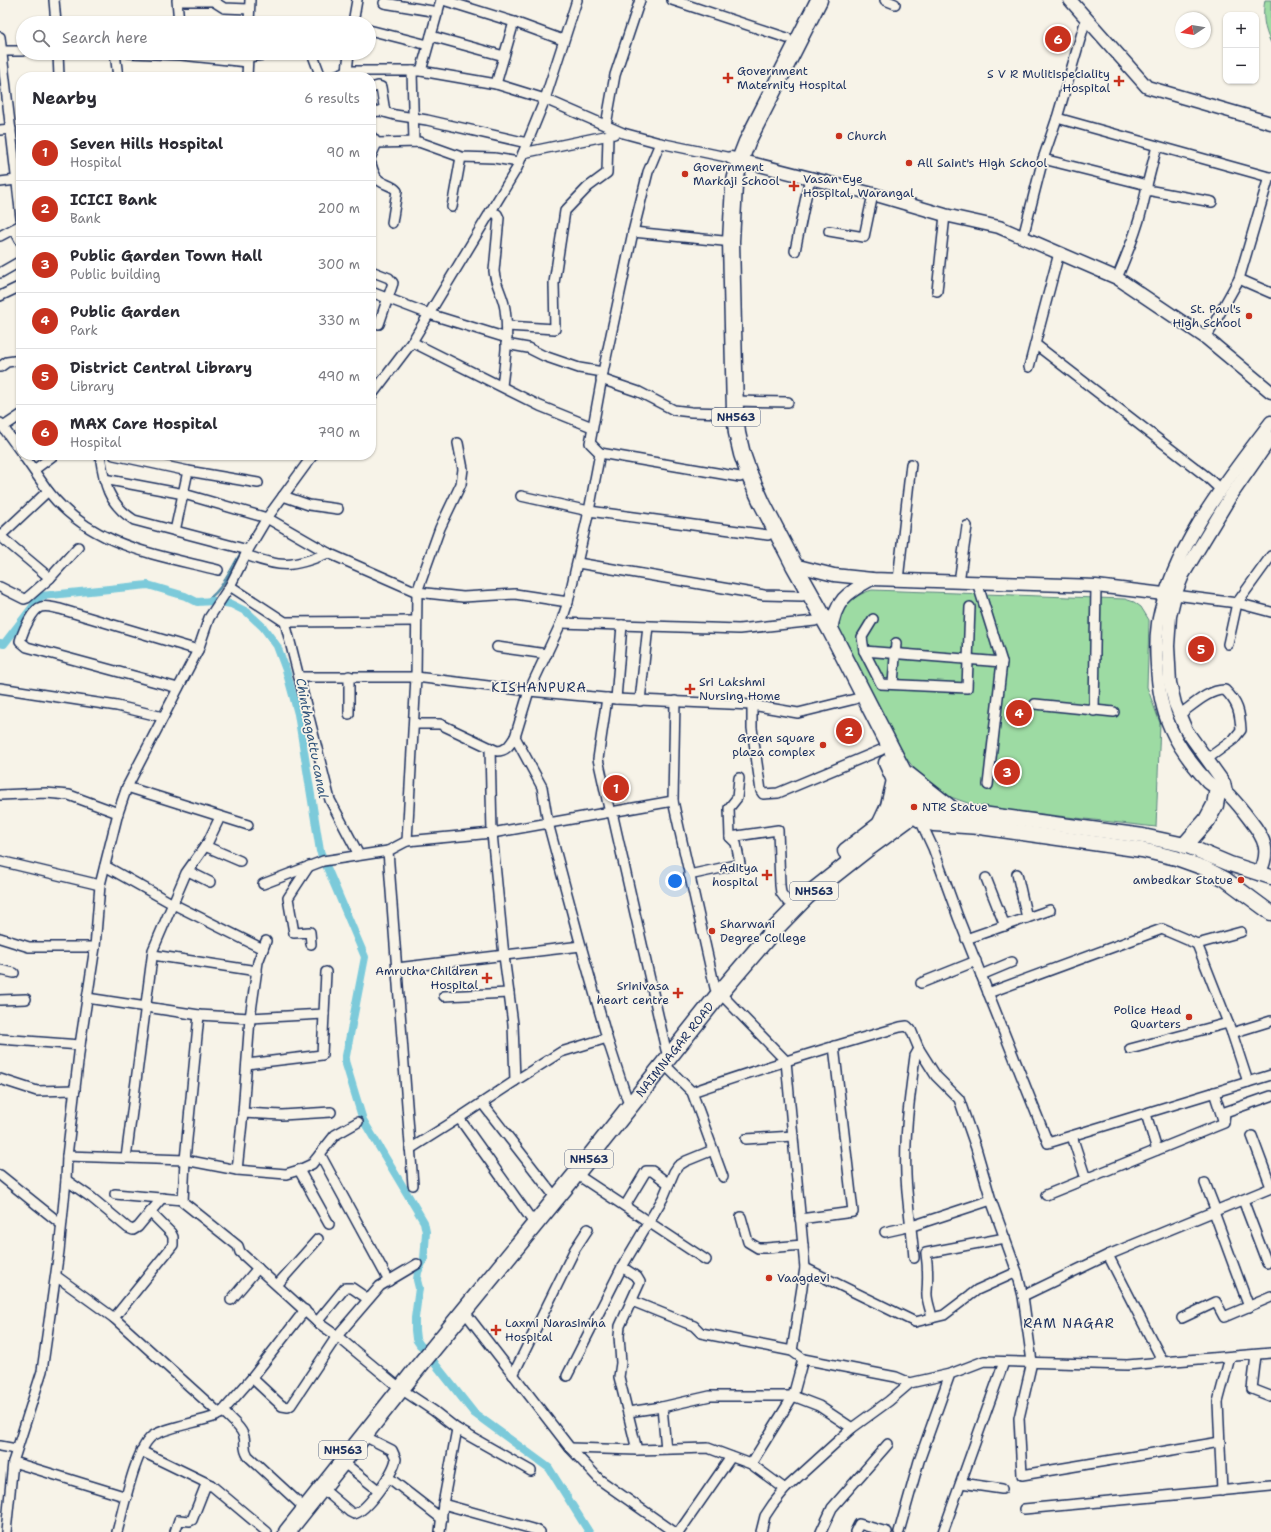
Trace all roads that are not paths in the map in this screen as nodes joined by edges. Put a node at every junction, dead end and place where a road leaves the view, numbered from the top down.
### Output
1 (54, 0) edge
2 (178, 0) edge
3 (357, 0) edge
4 (442, 0) edge
5 (577, 0) edge
6 (640, 0) edge
7 (672, 0) edge
8 (809, 0) edge
9 (819, 0) edge
10 (885, 0) edge
11 (1070, 0) edge
12 (384, 3) dead end
13 (895, 4) dead end
14 (250, 5) edge
15 (438, 12) junction
16 (55, 16) edge
17 (179, 16) edge
18 (249, 16) edge
19 (354, 16) edge
20 (1086, 19) junction
21 (514, 22) junction
22 (376, 31) edge
23 (0, 37) edge
24 (787, 38) junction
25 (563, 40) junction
26 (430, 41) junction
27 (1, 48) edge
28 (16, 50) edge
29 (504, 56) junction
30 (58, 60) edge
31 (116, 60) edge
32 (248, 60) edge
33 (315, 60) edge
34 (348, 60) edge
35 (347, 71) joint
36 (416, 71) junction
37 (59, 72) edge
38 (117, 72) edge
39 (247, 72) edge
40 (319, 72) edge
41 (496, 84) junction
42 (376, 87) edge
43 (545, 99) junction
44 (4, 101) edge
45 (376, 111) edge
46 (385, 112) junction
47 (413, 117) junction
48 (1057, 118) junction
49 (1271, 123) edge
50 (606, 125) junction
51 (0, 130) edge
52 (15, 133) edge
53 (623, 133) junction
54 (608, 136) junction
55 (376, 140) edge
56 (414, 142) junction
57 (527, 143) junction
58 (660, 143) junction
59 (1157, 146) junction
60 (523, 153) junction
61 (461, 157) junction
62 (736, 159) junction
63 (1043, 159) junction
64 (519, 162) junction
65 (376, 177) edge
66 (810, 177) junction
67 (1270, 177) edge
68 (16, 180) joint
69 (0, 182) edge
70 (1147, 187) junction
71 (873, 194) junction
72 (1212, 202) dead end
73 (452, 207) dead end
74 (490, 212) junction
75 (945, 215) junction
76 (392, 223) dead end
77 (16, 228) edge
78 (633, 232) junction
79 (829, 232) dead end
80 (0, 236) edge
81 (1023, 237) junction
82 (723, 241) junction
83 (795, 251) dead end
84 (1059, 253) junction
85 (16, 264) edge
86 (0, 273) edge
87 (376, 273) edge
88 (1117, 278) junction
89 (1239, 279) junction
90 (16, 288) edge
91 (937, 291) dead end
92 (1271, 293) edge
93 (376, 294) edge
94 (0, 296) edge
95 (388, 299) junction
96 (429, 314) junction
97 (379, 324) dead end
98 (507, 326) junction
99 (1206, 338) junction
100 (507, 341) junction
101 (412, 342) junction
102 (1035, 344) junction
103 (16, 361) edge
104 (0, 366) edge
105 (1029, 367) dead end
106 (602, 376) junction
107 (502, 386) junction
108 (376, 388) edge
109 (1271, 392) edge
110 (788, 402) dead end
111 (731, 407) junction
112 (16, 418) edge
113 (1271, 422) edge
114 (2, 425) edge
115 (592, 427) junction
116 (1271, 438) edge
117 (458, 443) dead end
118 (16, 445) edge
119 (600, 454) junction
120 (27, 460) edge
121 (47, 460) edge
122 (101, 460) edge
123 (137, 460) edge
124 (309, 460) edge
125 (911, 464) dead end
126 (34, 470) junction
127 (188, 471) junction
128 (740, 477) junction
129 (104, 480) junction
130 (258, 483) dead end
131 (1221, 490) junction
132 (48, 491) junction
133 (184, 494) junction
134 (283, 496) junction
135 (521, 496) dead end
136 (338, 509) dead end
137 (589, 511) junction
138 (267, 518) junction
139 (967, 526) dead end
140 (175, 531) junction
141 (768, 535) junction
142 (0, 536) edge
143 (78, 547) dead end
144 (247, 552) junction
145 (328, 553) junction
146 (1271, 556) edge
147 (578, 563) junction
148 (794, 565) junction
149 (218, 570) dead end
150 (50, 578) junction
151 (872, 579) junction
152 (898, 580) junction
153 (959, 582) junction
154 (977, 582) junction
155 (1096, 586) junction
156 (0, 587) edge
157 (228, 588) junction
158 (417, 592) junction
159 (1170, 595) junction
160 (802, 596) junction
161 (568, 602) junction
162 (1237, 603) junction
163 (970, 607) dead end
164 (1271, 612) edge
165 (873, 620) dead end
166 (816, 621) junction
167 (285, 622) junction
168 (416, 622) junction
169 (560, 623) junction
170 (622, 625) junction
171 (648, 626) junction
172 (831, 631) junction
173 (896, 643) dead end
174 (1228, 644) dead end
175 (497, 647) dead end
176 (198, 650) junction
177 (864, 651) junction
178 (896, 653) junction
179 (547, 654) junction
180 (968, 659) junction
181 (1002, 662) junction
182 (349, 676) junction
183 (299, 677) junction
184 (416, 677) junction
185 (893, 684) junction
186 (0, 688) edge
187 (178, 688) junction
188 (529, 691) junction
189 (611, 698) junction
190 (855, 699) junction
191 (640, 701) junction
192 (675, 702) junction
193 (1035, 704) dead end
194 (752, 706) junction
195 (1094, 711) junction
196 (1114, 712) dead end
197 (349, 714) dead end
198 (1179, 714) junction
199 (163, 717) junction
200 (414, 724) junction
201 (515, 737) junction
202 (490, 748) junction
203 (881, 750) junction
204 (1207, 759) junction
205 (899, 776) junction
206 (739, 778) dead end
207 (988, 785) dead end
208 (127, 787) junction
209 (1222, 790) junction
210 (0, 795) edge
211 (673, 801) junction
212 (916, 809) junction
213 (955, 812) junction
214 (118, 813) junction
215 (611, 813) junction
216 (220, 817) junction
217 (548, 823) junction
218 (880, 824) junction
219 (248, 826) dead end
220 (492, 833) junction
221 (1260, 833) junction
222 (730, 837) junction
223 (407, 841) junction
224 (1271, 843) edge
225 (1185, 845) junction
226 (206, 846) junction
227 (388, 851) junction
228 (359, 855) junction
229 (0, 861) edge
230 (240, 861) dead end
231 (105, 866) junction
232 (310, 866) junction
233 (188, 871) junction
234 (689, 874) junction
235 (1017, 874) dead end
236 (1265, 876) edge
237 (986, 878) dead end
238 (210, 882) dead end
239 (263, 884) dead end
240 (100, 885) junction
241 (787, 901) junction
242 (173, 904) junction
243 (1258, 904) junction
244 (1050, 910) dead end
245 (1271, 913) edge
246 (1027, 918) junction
247 (1006, 926) junction
248 (1241, 932) dead end
249 (0, 938) edge
250 (966, 939) junction
251 (311, 944) dead end
252 (1197, 944) junction
253 (581, 946) junction
254 (95, 947) junction
255 (153, 955) junction
256 (504, 956) junction
257 (976, 961) junction
258 (1012, 962) dead end
259 (397, 968) junction
260 (0, 970) edge
261 (257, 971) junction
262 (326, 972) dead end
263 (14, 973) dead end
264 (981, 975) junction
265 (921, 984) dead end
266 (718, 991) junction
267 (509, 993) junction
268 (988, 993) junction
269 (444, 996) dead end
270 (87, 998) junction
271 (26, 999) dead end
272 (0, 1000) edge
273 (146, 1007) junction
274 (324, 1014) junction
275 (199, 1015) junction
276 (250, 1018) junction
277 (1271, 1021) edge
278 (1228, 1023) junction
279 (1232, 1033) junction
280 (607, 1038) junction
281 (0, 1039) edge
282 (80, 1045) junction
283 (834, 1046) junction
284 (919, 1049) junction
285 (1130, 1049) dead end
286 (665, 1057) junction
287 (786, 1061) junction
288 (247, 1064) junction
289 (1271, 1075) edge
290 (0, 1079) edge
291 (515, 1080) junction
292 (1248, 1082) junction
293 (75, 1090) junction
294 (692, 1092) junction
295 (1214, 1092) junction
296 (1271, 1096) edge
297 (627, 1099) junction
298 (482, 1103) junction
299 (331, 1112) dead end
300 (243, 1113) junction
301 (1146, 1114) junction
302 (459, 1118) junction
303 (358, 1122) dead end
304 (1224, 1123) junction
305 (793, 1136) junction
306 (1072, 1136) junction
307 (1252, 1136) dead end
308 (746, 1139) dead end
309 (410, 1149) junction
310 (713, 1150) junction
311 (1157, 1150) junction
312 (320, 1154) junction
313 (67, 1156) junction
314 (126, 1158) junction
315 (185, 1160) junction
316 (237, 1170) junction
317 (299, 1170) junction
318 (576, 1174) junction
319 (0, 1175) edge
320 (723, 1178) dead end
321 (1086, 1179) junction
322 (66, 1180) junction
323 (1205, 1183) dead end
324 (669, 1184) junction
325 (413, 1185) dead end
326 (1271, 1188) edge
327 (552, 1193) junction
328 (115, 1194) dead end
329 (1046, 1195) dead end
330 (162, 1198) junction
331 (183, 1200) junction
332 (991, 1200) junction
333 (1243, 1200) junction
334 (625, 1206) junction
335 (1215, 1211) junction
336 (150, 1212) junction
337 (741, 1218) dead end
338 (531, 1219) junction
339 (800, 1219) junction
340 (650, 1223) junction
341 (61, 1224) junction
342 (329, 1224) dead end
343 (912, 1226) junction
344 (588, 1229) dead end
345 (885, 1232) dead end
346 (1006, 1238) junction
347 (318, 1239) dead end
348 (803, 1245) junction
349 (1108, 1255) junction
350 (914, 1258) dead end
351 (706, 1260) dead end
352 (1267, 1263) dead end
353 (417, 1264) dead end
354 (622, 1267) junction
355 (258, 1268) junction
356 (805, 1268) junction
357 (1017, 1272) junction
358 (56, 1276) junction
359 (389, 1281) junction
360 (277, 1285) junction
361 (1023, 1296) junction
362 (1271, 1297) edge
363 (231, 1300) dead end
364 (368, 1300) junction
365 (632, 1301) junction
366 (1249, 1306) junction
367 (305, 1310) junction
368 (114, 1318) junction
369 (457, 1318) junction
370 (932, 1318) junction
371 (1182, 1318) dead end
372 (318, 1322) junction
373 (337, 1336) junction
374 (792, 1350) junction
375 (1271, 1353) edge
376 (1256, 1354) junction
377 (1230, 1357) junction
378 (803, 1360) junction
379 (1004, 1362) junction
380 (1032, 1362) junction
381 (1164, 1362) junction
382 (950, 1374) junction
383 (513, 1375) junction
384 (567, 1376) dead end
385 (252, 1378) junction
386 (910, 1383) junction
387 (399, 1387) junction
388 (793, 1396) junction
389 (1270, 1396) edge
390 (662, 1407) junction
391 (628, 1412) junction
392 (222, 1413) junction
393 (852, 1428) junction
394 (457, 1429) junction
395 (364, 1436) junction
396 (1220, 1442) junction
397 (888, 1444) dead end
398 (0, 1446) edge
399 (570, 1448) junction
400 (16, 1449) junction
401 (666, 1449) junction
402 (637, 1450) junction
403 (141, 1451) junction
404 (731, 1457) junction
405 (13, 1462) junction
406 (343, 1462) junction
407 (751, 1464) junction
408 (531, 1471) dead end
409 (388, 1477) junction
410 (960, 1483) junction
411 (210, 1485) junction
412 (1271, 1486) edge
413 (322, 1488) junction
414 (1002, 1489) dead end
415 (378, 1490) junction
416 (785, 1490) junction
417 (1222, 1491) junction
418 (127, 1497) junction
419 (299, 1503) junction
420 (443, 1504) junction
421 (1024, 1509) dead end
422 (442, 1519) junction
423 (6, 1532) edge
424 (117, 1532) edge
425 (175, 1532) edge
426 (267, 1532) edge
427 (276, 1532) edge
428 (287, 1532) edge
429 (440, 1532) edge
430 (540, 1532) edge
431 (674, 1532) edge
432 (679, 1532) edge
433 (761, 1532) edge
434 (821, 1532) edge
435 (855, 1532) edge
436 (887, 1532) edge
437 (899, 1532) edge
438 (943, 1532) edge

1 - 16 street
2 - 14 street
2 - 17 street
3 - 19 street
4 - 15 street
4 - 21 street
5 - 25 street
6 - 50 street
7 - 24 street
8 - 24 highway, NH563
9 - 62 highway, NH563
10 - 13 street
11 - 20 street
12 - 15 street
14 - 18 street
15 - 26 street
20 - 48 street
20 - 49 street
21 - 25 street
21 - 29 street
22 - 26 street
23 - 27 street
24 - 62 highway, NH563
25 - 43 street
26 - 29 street
26 - 36 street
27 - 28 street
27 - 44 street
29 - 41 street
30 - 37 street
31 - 38 street
32 - 39 street
33 - 40 street
34 - 35 street
35 - 36 street
36 - 41 street
36 - 47 street
41 - 43 street
42 - 46 street
43 - 50 street
43 - 57 street
44 - 52 street
45 - 46 street
46 - 47 street
47 - 56 street
47 - 57 street
48 - 59 street
48 - 63 street
50 - 53 street
51 - 52 street
52 - 68 street
53 - 54 street
53 - 58 street
54 - 60 street
54 - 98 street
55 - 56 street
56 - 61 street
57 - 60 street
58 - 62 street
58 - 78 street
59 - 67 street
59 - 70 street
60 - 64 street
61 - 64 street
61 - 73 street
62 - 66 street
62 - 82 highway, NH563
62 - 111 highway, NH563
63 - 70 street
63 - 81 street
64 - 74 street
65 - 76 street
66 - 71 street
66 - 83 street
67 - 89 street
68 - 69 street
70 - 72 street
70 - 88 street
71 - 75 street
71 - 79 street
74 - 96 street
74 - 98 street
75 - 81 street
75 - 91 street
77 - 80 street
78 - 82 street
78 - 106 street
81 - 84 street
82 - 111 highway, NH563
84 - 88 street
84 - 102 street
85 - 86 street
87 - 95 street
88 - 99 street
89 - 92 street
89 - 99 street
90 - 94 street
93 - 95 street
95 - 96 street
95 - 97 street
96 - 100 street
96 - 101 street
98 - 100 street
99 - 109 street
100 - 106 street
100 - 107 street
101 - 107 street
101 - 108 street
102 - 105 street
102 - 131 street
103 - 104 street
106 - 111 street
106 - 115 street
107 - 115 street
110 - 111 street
111 - 128 highway, NH563
111 - 148 highway, NH563
112 - 114 street
113 - 131 street
114 - 118 street
115 - 119 street
116 - 159 street
117 - 158 street
119 - 128 street
119 - 137 street
120 - 126 street
121 - 126 street
122 - 129 street
123 - 127 street
124 - 134 street
125 - 152 street
126 - 132 street
127 - 130 street
127 - 133 street
128 - 141 highway, NH563
129 - 133 street
129 - 140 street
131 - 159 street
132 - 142 street
132 - 149 street
133 - 138 street
133 - 140 street
134 - 136 street
134 - 138 street
135 - 137 street
137 - 141 street
137 - 147 street
138 - 144 street
138 - 145 street
139 - 153 street
140 - 144 street
141 - 160 highway, NH563
142 - 150 street
143 - 150 street
144 - 145 street
144 - 157 street
145 - 158 street
146 - 162 street
147 - 160 street
147 - 161 street
148 - 151 street
148 - 172 highway, NH563
150 - 156 street
151 - 152 street
151 - 172 street
152 - 153 street
153 - 154 street
154 - 155 street
154 - 181 street
155 - 159 street
155 - 195 street
157 - 167 street
157 - 176 street
158 - 161 street
158 - 168 street
159 - 162 street
159 - 198 street
159 - 209 street
160 - 166 highway, NH563
161 - 169 street
162 - 164 street
162 - 174 street
163 - 180 street
165 - 177 street
166 - 171 street
166 - 190 highway, NH563
167 - 168 street
167 - 183 street
168 - 184 street
169 - 170 street
169 - 179 street
170 - 171 street
170 - 189 street
171 - 191 street
172 - 205 highway, NH563
173 - 178 street
175 - 179 street
176 - 187 street
176 - 187 street
177 - 178 street
177 - 185 street
178 - 180 street
178 - 185 street
179 - 188 street
180 - 181 street
180 - 185 street
181 - 207 street
182 - 183 street
182 - 184 street
182 - 197 street
183 - 228 street
184 - 188 street
184 - 200 street
186 - 199 street
187 - 199 street
188 - 189 street
188 - 201 street
189 - 191 street
189 - 215 street
190 - 194 street
190 - 203 highway, NH563
191 - 192 street
192 - 194 street
192 - 211 street
193 - 195 street
194 - 203 street
195 - 196 street
198 - 204 street
198 - 204 street
199 - 208 street
200 - 202 street
200 - 223 street
201 - 202 street
201 - 217 street
202 - 220 street
203 - 205 highway, NH563
204 - 209 street
205 - 212 highway, NH563
205 - 213 highway
205 - 218 highway
206 - 222 street
208 - 214 street
208 - 216 street
209 - 221 street
209 - 225 highway
210 - 214 street
211 - 215 street
211 - 234 street
212 - 213 main road
212 - 218 highway, NH563
212 - 243 main road
212 - 250 street
212 - 266 highway, NAIMNAGAR ROAD / NH563
213 - 225 main road
214 - 231 street
215 - 217 street
215 - 286 street
216 - 219 street
216 - 226 street
217 - 220 street
217 - 253 street
218 - 241 highway, NH563
220 - 223 street
220 - 256 street
221 - 224 street
221 - 236 street
222 - 234 street
222 - 241 street
223 - 227 street
225 - 236 main road
226 - 230 street
226 - 233 street
227 - 228 street
227 - 259 street
228 - 232 street
229 - 240 street
231 - 240 street
231 - 242 street
232 - 239 street
232 - 251 street
233 - 238 street
233 - 242 street
234 - 266 street
235 - 246 street
236 - 243 main road
237 - 247 street
240 - 254 street
241 - 266 highway, NH563
242 - 255 street
242 - 261 street
243 - 245 main road
244 - 246 street
246 - 247 street
247 - 250 street
248 - 252 street
249 - 254 street
250 - 257 street
252 - 268 street
252 - 278 street
253 - 256 street
253 - 280 street
254 - 270 street
255 - 261 street
255 - 273 street
256 - 259 street
256 - 267 street
257 - 264 street
257 - 265 street
258 - 264 street
259 - 309 street
260 - 263 street
261 - 276 street
262 - 274 street
264 - 268 street
266 - 286 highway, NAIMNAGAR ROAD / NH563
266 - 287 street
267 - 269 street
267 - 291 street
268 - 306 street
270 - 273 street
270 - 282 street
271 - 272 street
273 - 275 street
273 - 314 street
274 - 276 street
274 - 288 street
275 - 276 street
275 - 315 street
276 - 288 street
277 - 279 street
278 - 279 street
278 - 285 street
279 - 292 street
280 - 291 street
280 - 297 street
281 - 282 street
282 - 293 street
283 - 284 street
283 - 287 street
283 - 339 street
284 - 332 street
284 - 343 street
286 - 294 street
286 - 297 highway, NH563
286 - 318 highway, NAIMNAGAR ROAD / NH563
287 - 294 street
287 - 305 street
288 - 300 street
289 - 292 street
290 - 293 street
291 - 298 street
292 - 295 street
293 - 313 street
294 - 310 street
295 - 301 street
295 - 304 street
296 - 304 street
297 - 327 highway, NH563
298 - 302 street
298 - 327 street
299 - 300 street
300 - 316 street
301 - 306 street
301 - 311 street
302 - 309 street
302 - 338 street
303 - 312 street
304 - 311 street
305 - 308 street
305 - 339 street
306 - 321 street
307 - 326 street
309 - 325 street
310 - 320 street
310 - 324 street
311 - 321 street
312 - 317 street
312 - 359 street
313 - 314 street
313 - 322 street
314 - 315 street
315 - 316 street
315 - 331 street
316 - 317 street
317 - 342 street
318 - 334 street
318 - 369 highway, NAIMNAGAR ROAD / NH563
319 - 341 street
321 - 329 street
322 - 336 street
322 - 341 street
323 - 335 street
324 - 334 street
324 - 340 street
326 - 333 street
327 - 338 highway, NH563
328 - 330 street
330 - 331 street
330 - 336 street
331 - 355 street
332 - 343 street
332 - 346 street
333 - 335 street
333 - 352 street
334 - 340 street
335 - 349 street
335 - 366 street
336 - 368 street
337 - 348 street
338 - 369 highway, NH563
339 - 348 street
340 - 351 street
340 - 354 street
341 - 358 street
343 - 345 street
343 - 350 street
344 - 383 street
346 - 357 street
346 - 370 street
347 - 360 street
348 - 356 street
349 - 361 street
349 - 381 street
353 - 359 street
354 - 365 street
354 - 384 street
355 - 360 street
355 - 363 street
356 - 370 street
356 - 374 street
357 - 361 street
357 - 370 street
358 - 368 street
358 - 400 street
359 - 364 street
360 - 367 street
361 - 380 street
362 - 366 street
364 - 372 street
364 - 373 street
365 - 374 street
365 - 391 street
366 - 371 street
367 - 372 street
367 - 385 street
368 - 392 street
369 - 383 street
369 - 387 highway, NH563
372 - 373 street
373 - 385 street
373 - 387 street
374 - 378 street
375 - 376 street
376 - 377 street
376 - 389 street
377 - 381 street
377 - 396 street
378 - 386 street
378 - 388 street
379 - 380 street
379 - 382 street
379 - 410 street
380 - 381 street
380 - 396 street
382 - 386 street
382 - 437 street
383 - 399 street
385 - 392 street
386 - 393 street
387 - 394 street
387 - 395 highway, NH563
387 - 419 highway, NH563
388 - 390 street
388 - 393 street
388 - 407 street
390 - 391 street
390 - 401 street
391 - 402 street
392 - 403 street
392 - 419 street
393 - 416 street
394 - 408 street
394 - 420 street
395 - 406 highway, NH563
395 - 409 street
396 - 417 street
397 - 434 street
398 - 400 street
399 - 402 street
399 - 431 street
400 - 405 street
401 - 402 street
401 - 404 street
403 - 411 street
403 - 418 street
404 - 407 street
404 - 432 street
405 - 418 street
405 - 423 street
406 - 413 highway, NH563
406 - 415 street
407 - 416 street
409 - 415 street
409 - 422 street
410 - 414 street
410 - 438 street
411 - 425 street
411 - 426 street
412 - 417 street
413 - 415 street
413 - 428 highway, NH563
416 - 433 street
417 - 421 street
418 - 424 street
419 - 427 highway, NH563
420 - 422 street
420 - 430 street
422 - 429 street
435 - 436 street

